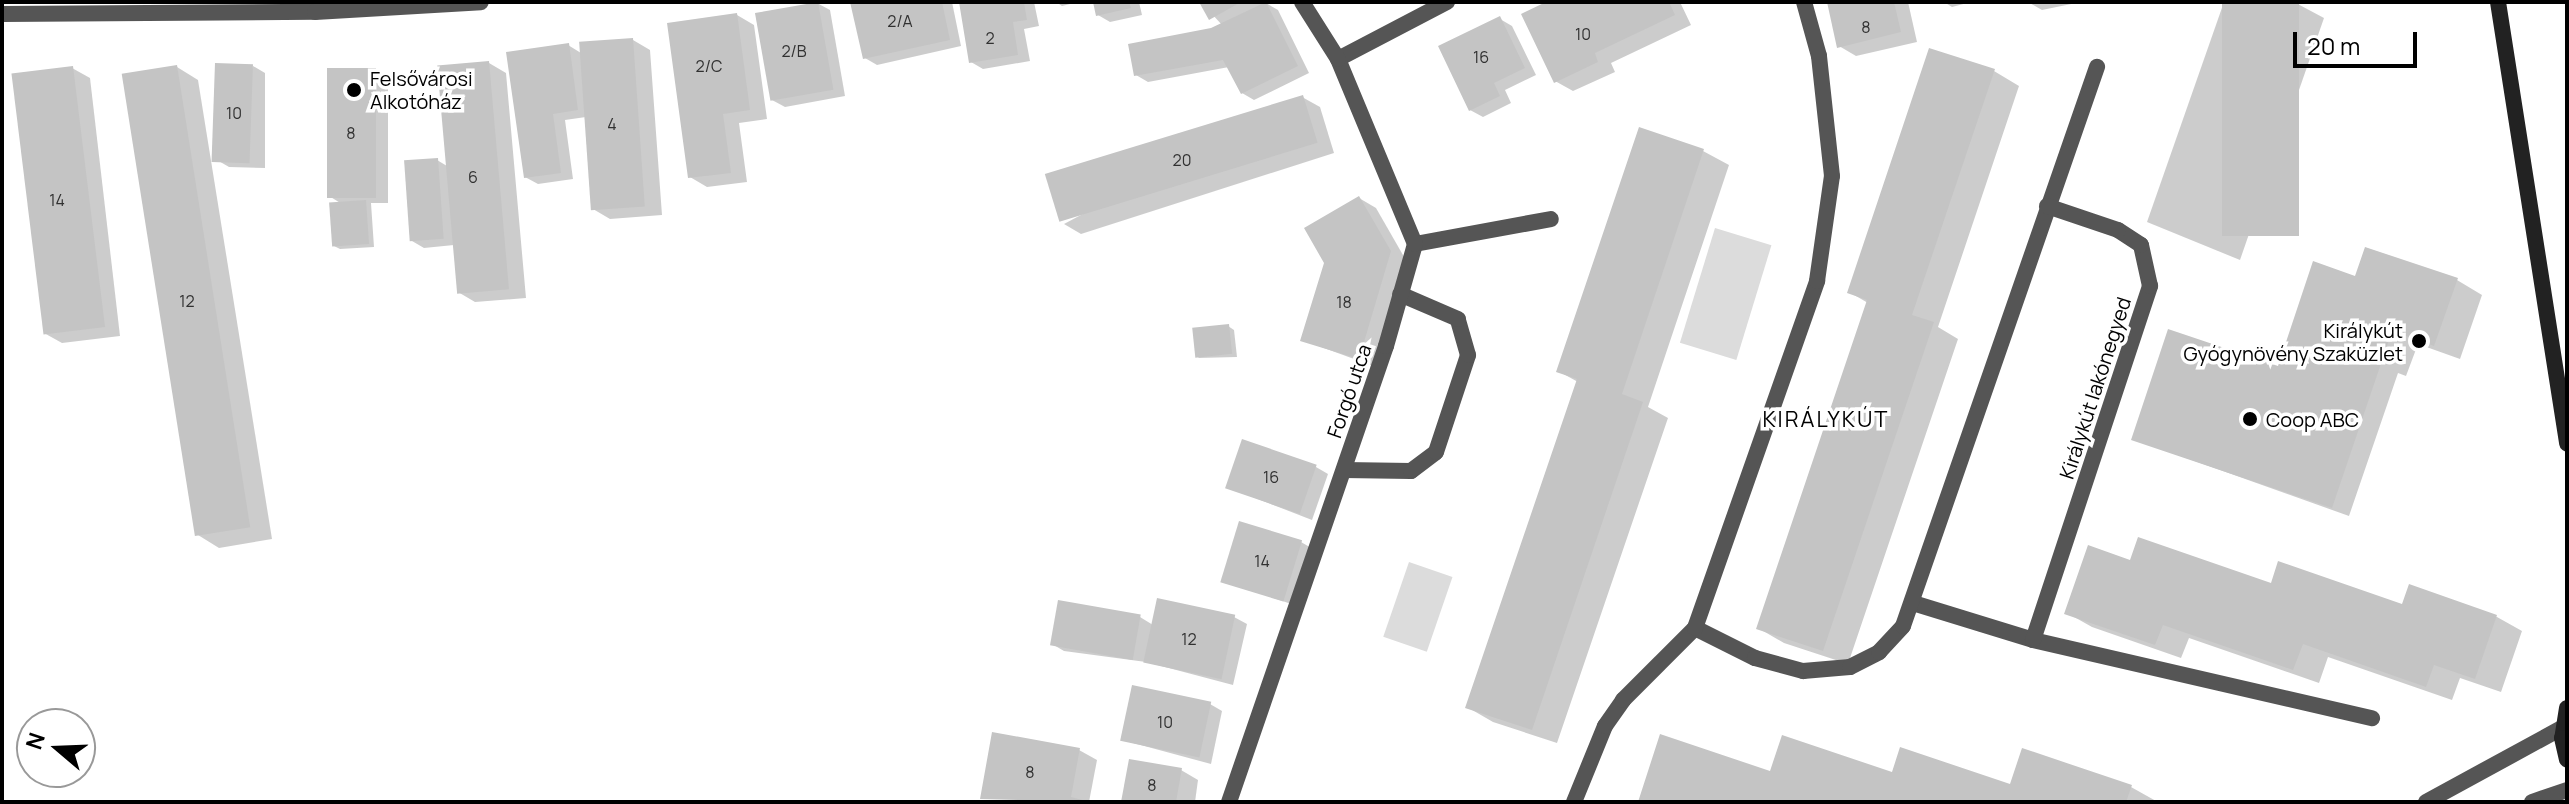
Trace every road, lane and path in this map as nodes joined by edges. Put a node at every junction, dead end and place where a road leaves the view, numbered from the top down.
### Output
1 (481, 2) edge
2 (1302, 2) edge
3 (1447, 2) edge
4 (1804, 2) edge
5 (2498, 2) edge
6 (401, 6) edge
7 (2, 14) edge
8 (1338, 59) junction
9 (2097, 67) dead end
10 (2047, 206) junction
11 (1551, 219) dead end
12 (1415, 244) junction
13 (1400, 294) junction
14 (2567, 434) edge
15 (1344, 470) junction
16 (1913, 603) junction
17 (1695, 628) junction
18 (2033, 640) junction
19 (2567, 708) edge
20 (2372, 718) dead end
21 (2562, 728) junction
22 (2567, 759) edge
23 (2567, 790) edge
24 (1229, 802) edge
25 (1574, 802) edge
26 (2426, 802) edge
27 (2532, 802) edge

1 - 6 street
2 - 8 street
3 - 8 street
4 - 17 street
5 - 14 main road
6 - 7 street
8 - 12 street
9 - 10 street
10 - 16 street
10 - 18 street, Királykút lakónegyed
11 - 12 street
12 - 13 street, Forgó utca
13 - 15 street, Forgó utca
13 - 15 street
15 - 24 street, Forgó utca
16 - 17 street
16 - 18 street
17 - 25 street
18 - 20 street
19 - 21 main road
21 - 22 main road
21 - 26 street
23 - 27 street

